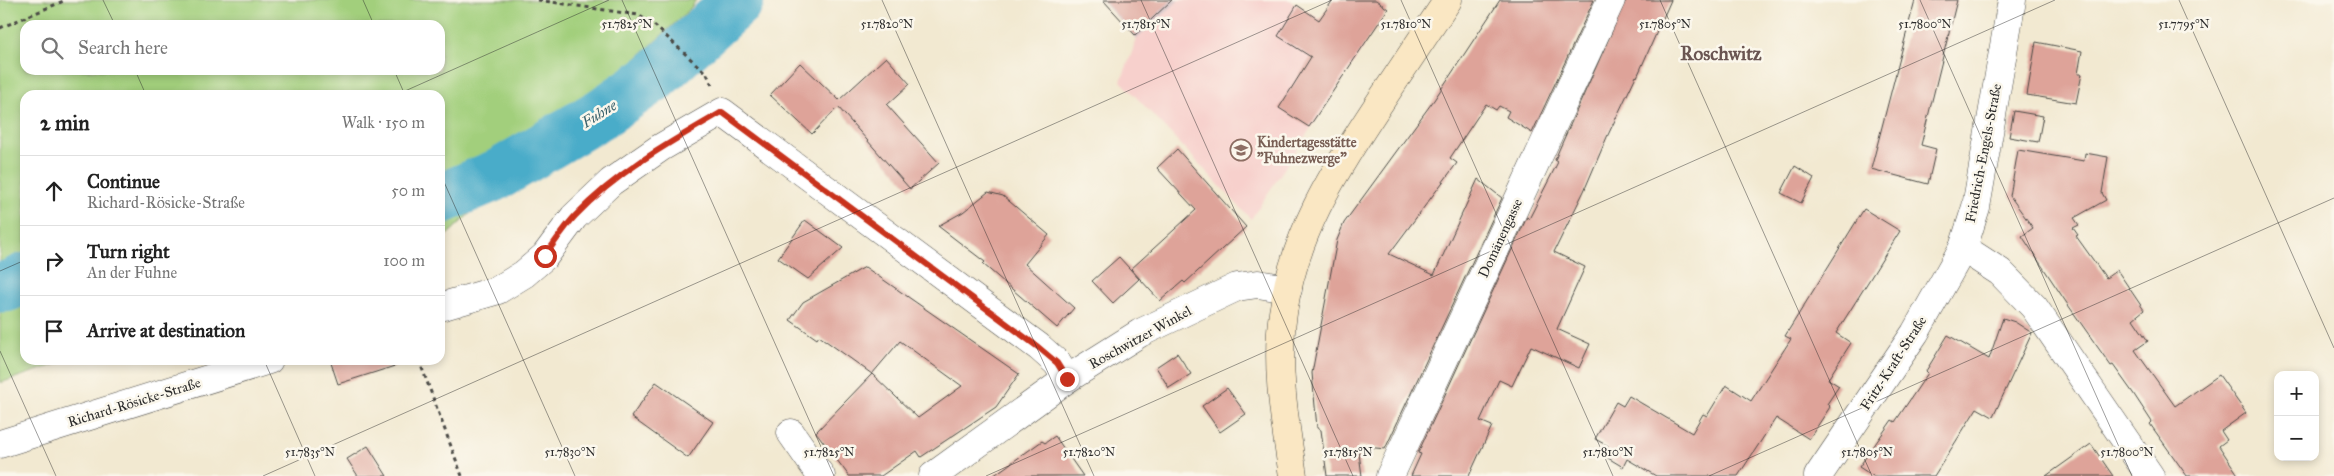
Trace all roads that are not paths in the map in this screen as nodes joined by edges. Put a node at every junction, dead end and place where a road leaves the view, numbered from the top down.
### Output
1 (1448, 0) edge
2 (1611, 0) edge
3 (2012, 0) edge
4 (1962, 248) junction
5 (1288, 289) junction
6 (445, 306) edge
7 (253, 365) edge
8 (1067, 379) junction
9 (791, 433) dead end
10 (0, 444) edge
11 (821, 476) edge
12 (932, 476) edge
13 (1293, 476) edge
14 (1390, 476) edge
15 (1818, 476) edge
16 (2150, 476) edge

1 - 5 main road
2 - 14 street, Domänengasse
3 - 4 street, Friedrich-Engels-Straße
4 - 15 street, Fritz-Kraft-Straße
4 - 16 street
5 - 8 street, Roschwitzer Winkel
5 - 13 main road
6 - 8 street
7 - 10 street, Richard-Rösicke-Straße
8 - 12 street, Roschwitzer Winkel
9 - 11 street

